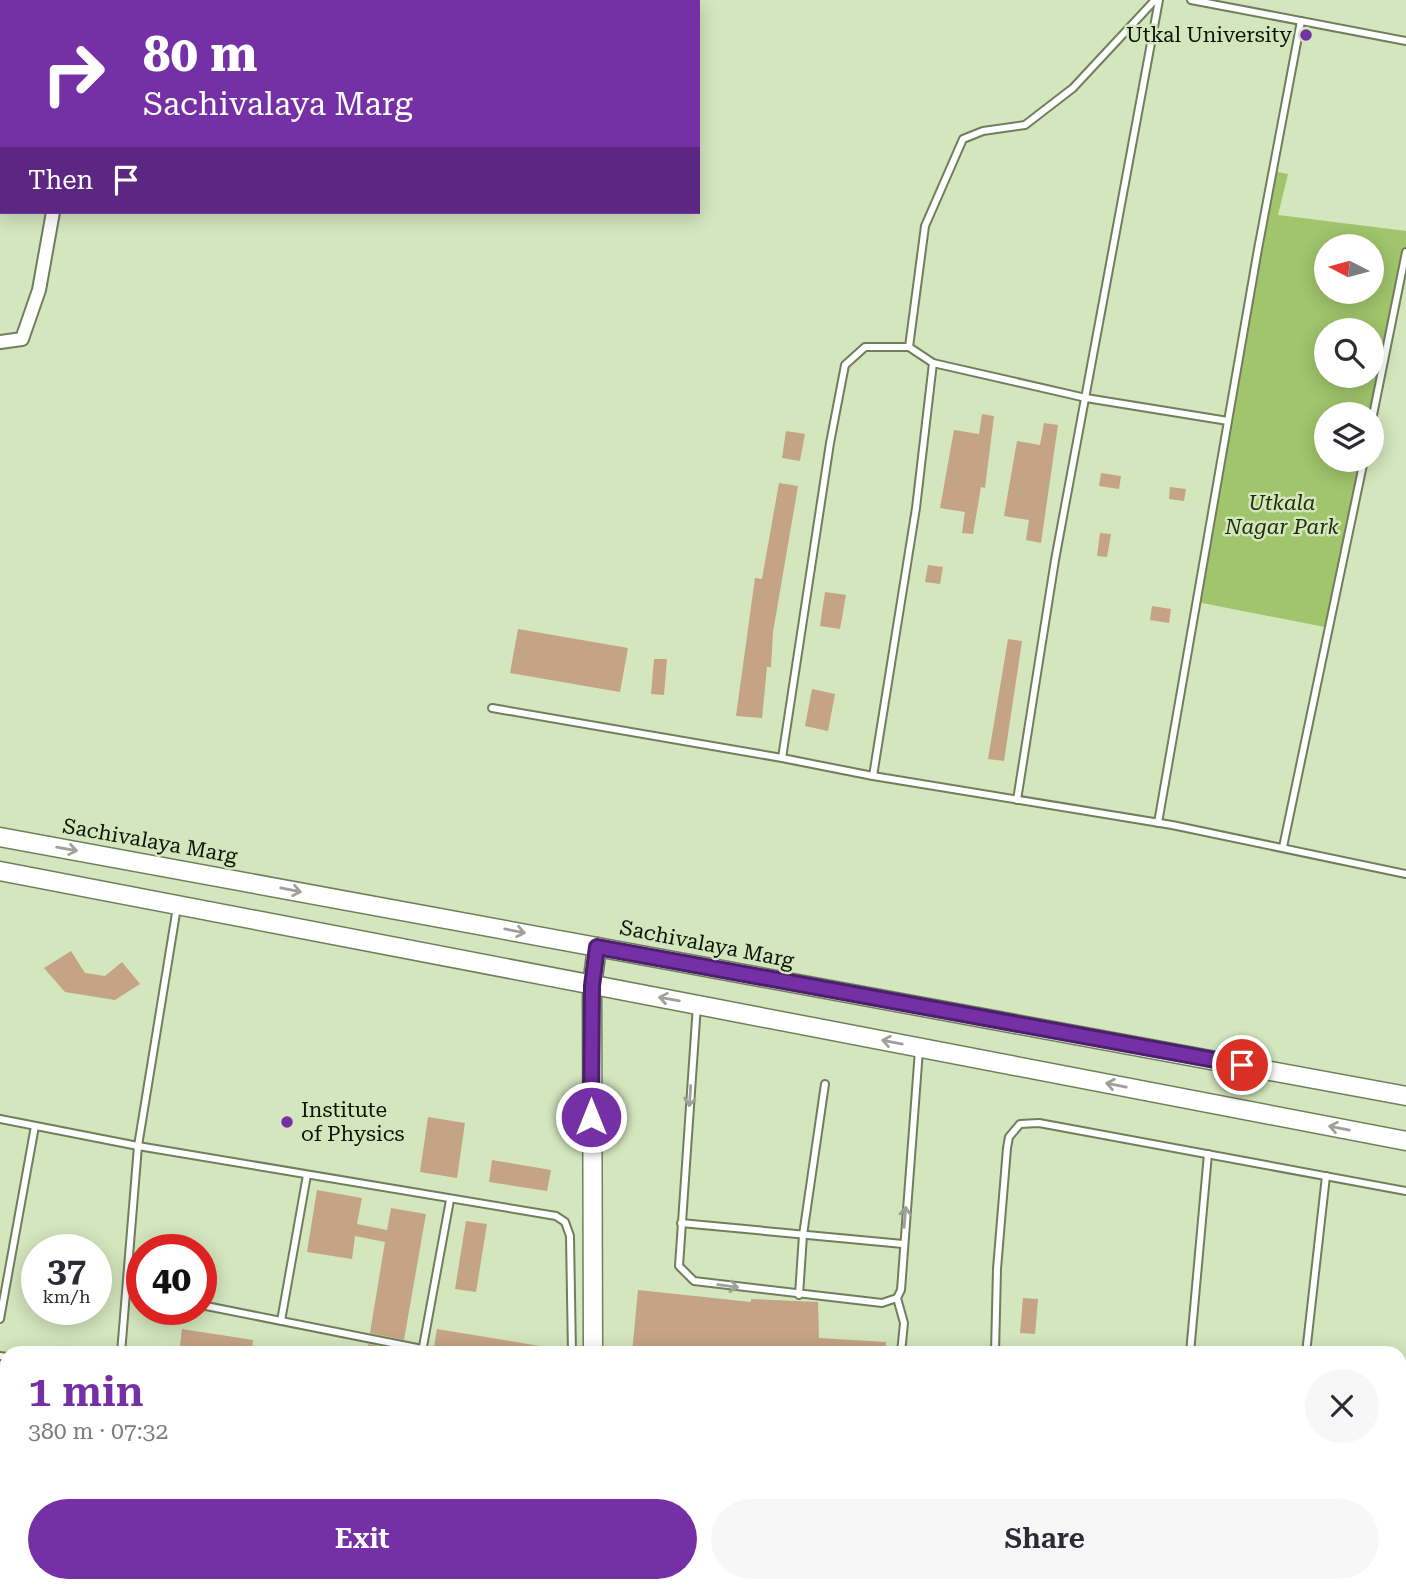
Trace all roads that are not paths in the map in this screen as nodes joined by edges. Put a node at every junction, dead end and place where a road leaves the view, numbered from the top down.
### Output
1 (1157, 0) edge
2 (1191, 0) edge
3 (1301, 21) junction
4 (1406, 41) edge
5 (53, 214) edge
6 (1406, 253) edge
7 (0, 342) edge
8 (909, 347) junction
9 (933, 363) junction
10 (1086, 398) junction
11 (1376, 402) edge
12 (1228, 421) junction
13 (1361, 472) edge
14 (492, 708) dead end
15 (782, 758) junction
16 (873, 776) junction
17 (1017, 800) junction
18 (1158, 822) junction
19 (0, 837) edge
20 (1283, 847) junction
21 (0, 871) edge
22 (1406, 874) edge
23 (177, 906) junction
24 (597, 947) junction
25 (592, 986) junction
26 (697, 1003) junction
27 (919, 1047) junction
28 (825, 1084) dead end
29 (1406, 1096) edge
30 (0, 1119) edge
31 (35, 1126) junction
32 (1406, 1141) edge
33 (138, 1146) junction
34 (1208, 1154) junction
35 (307, 1175) junction
36 (1326, 1176) junction
37 (1406, 1191) edge
38 (450, 1200) junction
39 (681, 1223) junction
40 (803, 1235) junction
41 (903, 1244) junction
42 (799, 1295) junction
43 (897, 1298) junction
44 (217, 1308) edge
45 (0, 1319) edge
46 (281, 1321) junction
47 (122, 1346) edge
48 (398, 1346) edge
49 (423, 1346) edge
50 (572, 1346) edge
51 (593, 1346) edge
52 (902, 1346) edge
53 (995, 1346) edge
54 (1191, 1346) edge
55 (1307, 1346) edge

1 - 8 lane
1 - 10 lane
2 - 3 lane
3 - 4 lane
3 - 12 lane
5 - 7 street
6 - 11 lane
8 - 9 lane
8 - 15 lane
9 - 10 lane
9 - 16 lane
10 - 12 lane
10 - 17 lane
12 - 18 lane
13 - 20 lane
14 - 15 lane
15 - 16 lane
16 - 17 lane
17 - 18 lane
18 - 20 lane
19 -> 24 main road, Sachivalaya Marg
20 - 22 lane
21 - 23 main road
23 - 25 main road
23 - 33 lane
24 - 25 main road
24 - 29 main road, Sachivalaya Marg
26 -> 25 main road
25 - 51 main road
27 -> 26 main road
26 -> 39 lane
32 -> 27 main road
41 -> 27 lane
28 - 40 lane
30 - 31 lane
31 - 33 lane
31 - 45 lane
33 - 35 lane
33 - 47 lane
34 - 36 lane
34 - 53 lane
34 - 54 lane
35 - 38 lane
35 - 46 lane
36 - 37 lane
36 - 55 lane
38 - 49 lane
38 - 50 lane
39 - 40 lane
39 -> 42 lane
40 - 41 lane
40 - 42 lane
41 - 43 lane
42 - 43 lane
43 - 52 lane
44 - 46 lane
46 - 48 lane

